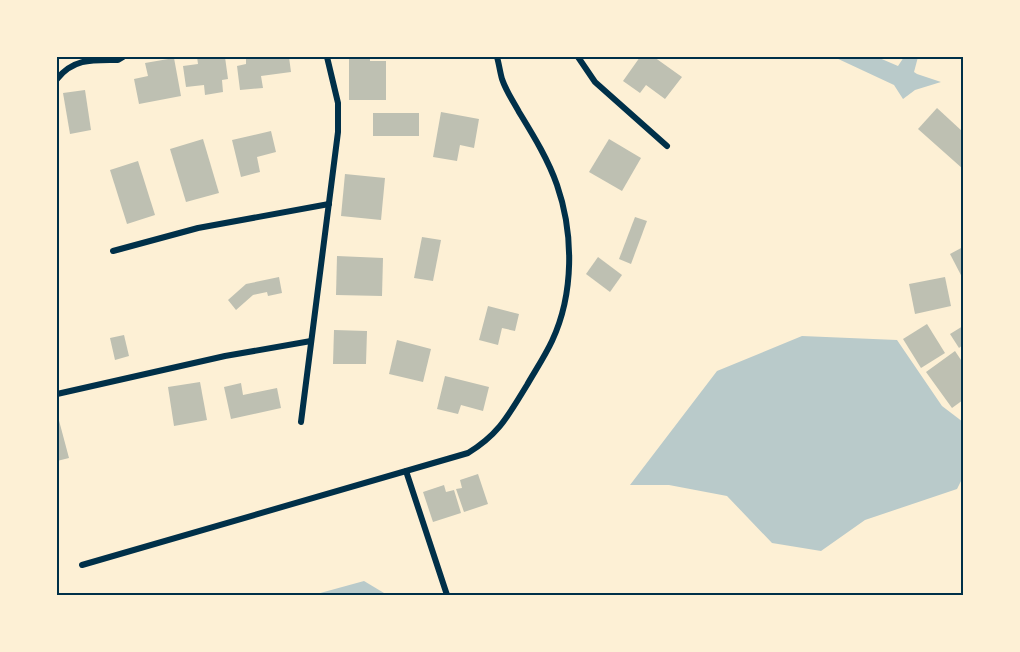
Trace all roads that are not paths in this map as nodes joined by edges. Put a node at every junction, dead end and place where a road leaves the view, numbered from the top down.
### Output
1 (123, 57) edge
2 (327, 57) edge
3 (497, 57) edge
4 (578, 57) edge
5 (57, 79) edge
6 (667, 146) dead end
7 (328, 204) junction
8 (113, 250) dead end
9 (311, 341) junction
10 (57, 394) edge
11 (301, 422) dead end
12 (406, 471) junction
13 (82, 565) dead end
14 (447, 595) edge

1 - 5 street
2 - 7 street
3 - 12 street
4 - 6 street
7 - 8 street
7 - 9 street
9 - 10 street
9 - 11 street
12 - 13 street
12 - 14 street

